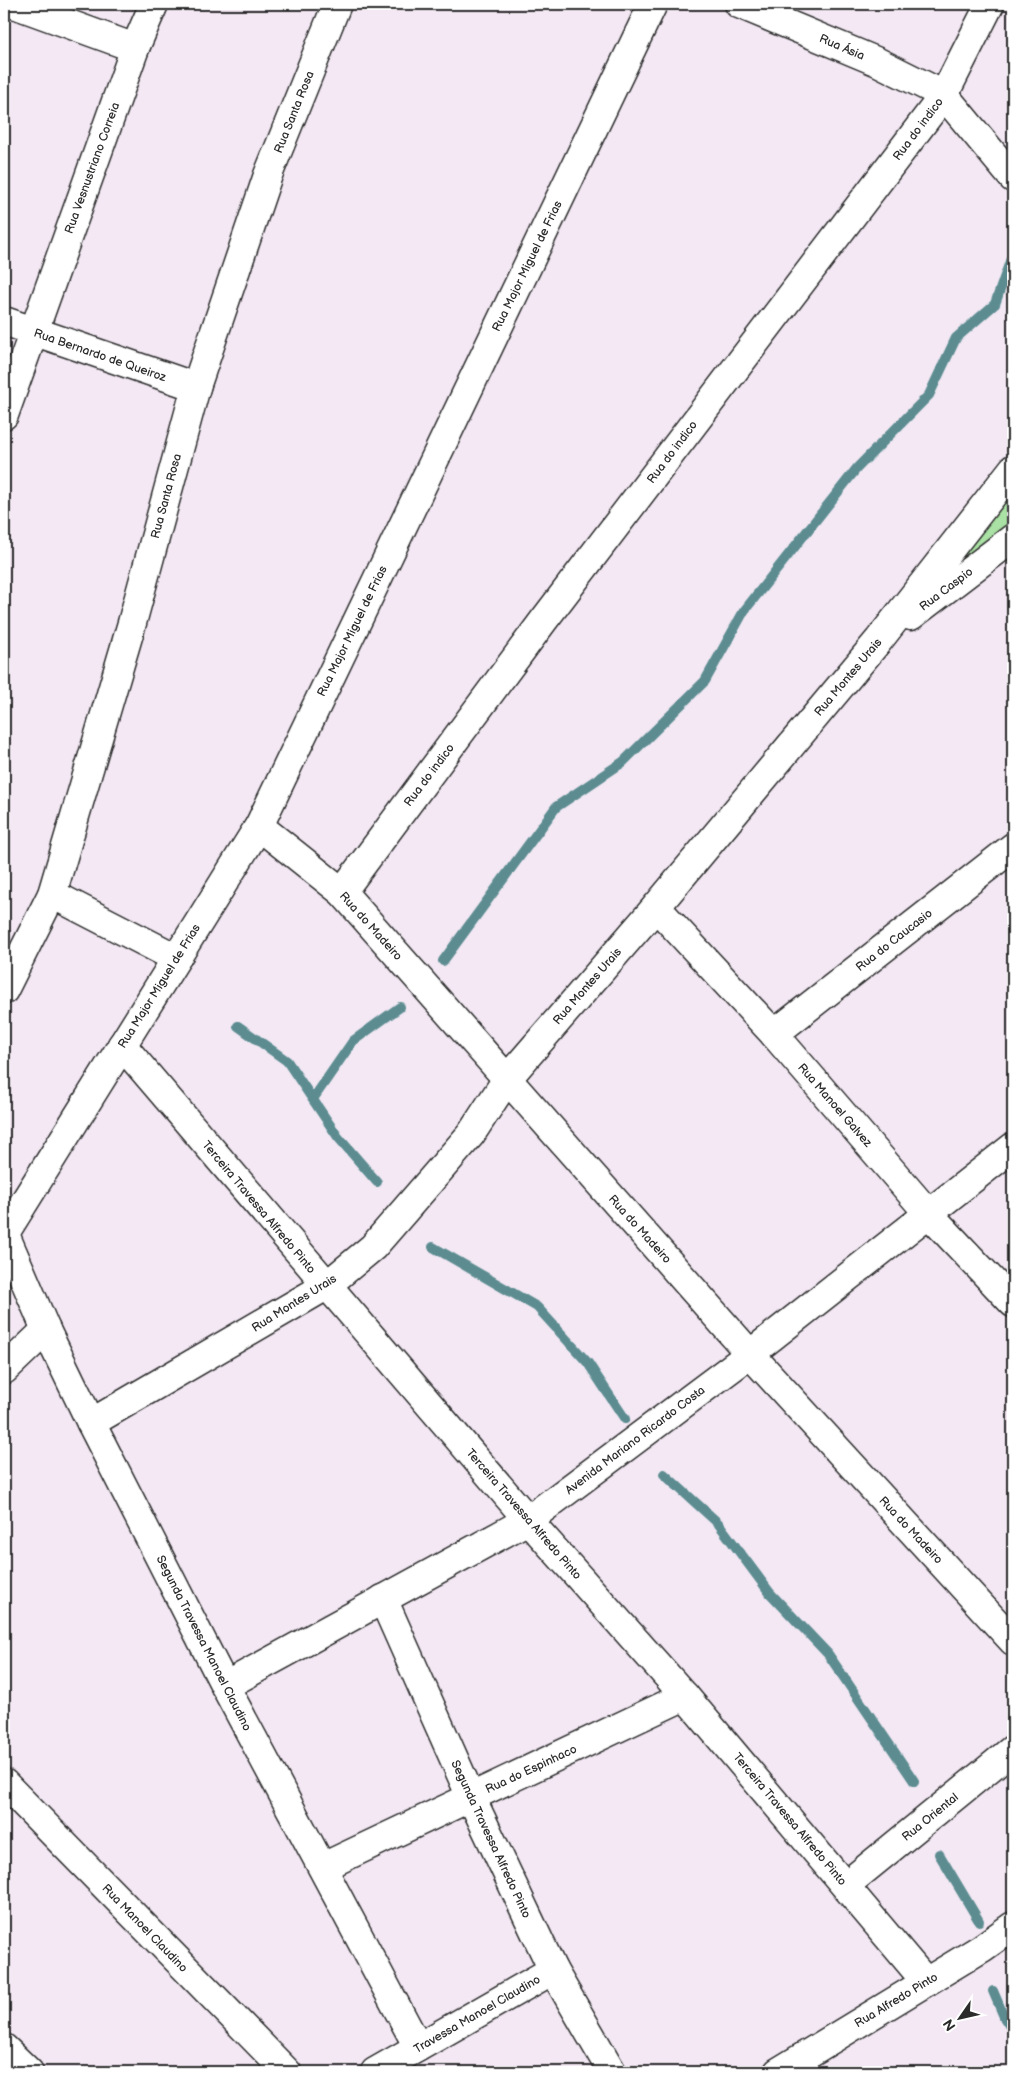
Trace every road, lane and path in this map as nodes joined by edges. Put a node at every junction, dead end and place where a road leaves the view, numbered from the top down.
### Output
1 (14, 4) edge
2 (154, 4) edge
3 (337, 4) edge
4 (653, 4) edge
5 (739, 4) edge
6 (990, 4) edge
7 (135, 48) junction
8 (944, 95) junction
9 (1013, 178) edge
10 (4, 321) edge
11 (32, 332) junction
12 (196, 387) junction
13 (4, 415) edge
14 (1013, 469) edge
15 (1013, 538) edge
16 (879, 640) junction
17 (259, 826) junction
18 (1013, 847) edge
19 (342, 892) junction
20 (52, 894) junction
21 (656, 907) junction
22 (176, 958) junction
23 (4, 990) edge
24 (774, 1034) junction
25 (122, 1045) junction
26 (507, 1079) junction
27 (1013, 1147) edge
28 (928, 1213) junction
29 (4, 1232) edge
30 (10, 1267) edge
31 (326, 1286) junction
32 (1013, 1303) edge
33 (46, 1330) junction
34 (750, 1354) junction
35 (4, 1370) edge
36 (91, 1423) junction
37 (528, 1520) junction
38 (384, 1599) junction
39 (1013, 1641) edge
40 (225, 1686) junction
41 (685, 1696) junction
42 (1013, 1749) edge
43 (4, 1783) edge
44 (471, 1797) junction
45 (323, 1867) junction
46 (846, 1885) junction
47 (1013, 1926) edge
48 (553, 1970) junction
49 (926, 1982) junction
50 (418, 2047) junction
51 (4, 2048) edge
52 (29, 2072) edge
53 (286, 2072) edge
54 (375, 2072) edge
55 (612, 2072) edge
56 (778, 2072) edge

1 - 7 street
2 - 7 street, Rua Vesnustriano Correia
3 - 12 street, Rua Santa Rosa
4 - 17 street, Rua Major Miguel de Frias
5 - 8 street, Rua Ásia
6 - 8 street, Rua do indico
7 - 11 street, Rua Vesnustriano Correia
8 - 9 street
8 - 19 street, Rua do indico
10 - 11 street, Rua Bernardo de Queiroz
11 - 12 street, Rua Bernardo de Queiroz
11 - 13 street, Rua Vesnustriano Correia
12 - 20 street, Rua Santa Rosa
14 - 16 street, Rua Montes Urais
15 - 16 street, Rua Caspio
16 - 21 street, Rua Montes Urais
17 - 19 street, Rua do Madeiro
17 - 22 street, Rua Major Miguel de Frias
18 - 24 street, Rua do Caucasio
19 - 26 street, Rua do Madeiro
20 - 22 street
20 - 23 street, Rua Santa Rosa
21 - 24 street, Rua Manoel Galvez
21 - 26 street, Rua Montes Urais
22 - 25 street, Rua Major Miguel de Frias
24 - 28 street, Rua Manoel Galvez
25 - 29 street, Rua Major Miguel de Frias
25 - 31 street, Terceira Travessa Alfredo Pinto
26 - 31 street, Rua Montes Urais
26 - 34 street, Rua do Madeiro
27 - 28 street, Avenida Mariano Ricardo Costa
28 - 32 street, Rua Manoel Galvez
28 - 34 street, Avenida Mariano Ricardo Costa
29 - 30 street, Segunda Travessa Manoel Claudino
30 - 33 street, Segunda Travessa Manoel Claudino
31 - 36 street, Rua Montes Urais
31 - 37 street, Terceira Travessa Alfredo Pinto
33 - 35 street
33 - 36 street, Segunda Travessa Manoel Claudino
34 - 37 street, Avenida Mariano Ricardo Costa
34 - 39 street, Rua do Madeiro
36 - 40 street, Segunda Travessa Manoel Claudino
37 - 38 street, Avenida Mariano Ricardo Costa
37 - 41 street, Terceira Travessa Alfredo Pinto
38 - 40 street, Avenida Mariano Ricardo Costa
38 - 44 street, Segunda Travessa Alfredo Pinto
40 - 45 street, Segunda Travessa Manoel Claudino
41 - 44 street, Rua do Espinhaco
41 - 46 street, Terceira Travessa Alfredo Pinto
42 - 46 street, Rua Oriental
43 - 53 street, Rua Manoel Claudino
44 - 45 street, Rua do Espinhaco
44 - 48 street, Segunda Travessa Alfredo Pinto
45 - 50 street, Segunda Travessa Manoel Claudino
46 - 49 street, Terceira Travessa Alfredo Pinto
47 - 49 street, Rua Alfredo Pinto
48 - 50 street, Travessa Manoel Claudino
48 - 55 street, Segunda Travessa Alfredo Pinto
49 - 56 street, Rua Alfredo Pinto
50 - 54 street, Travessa Manoel Claudino
51 - 52 street

